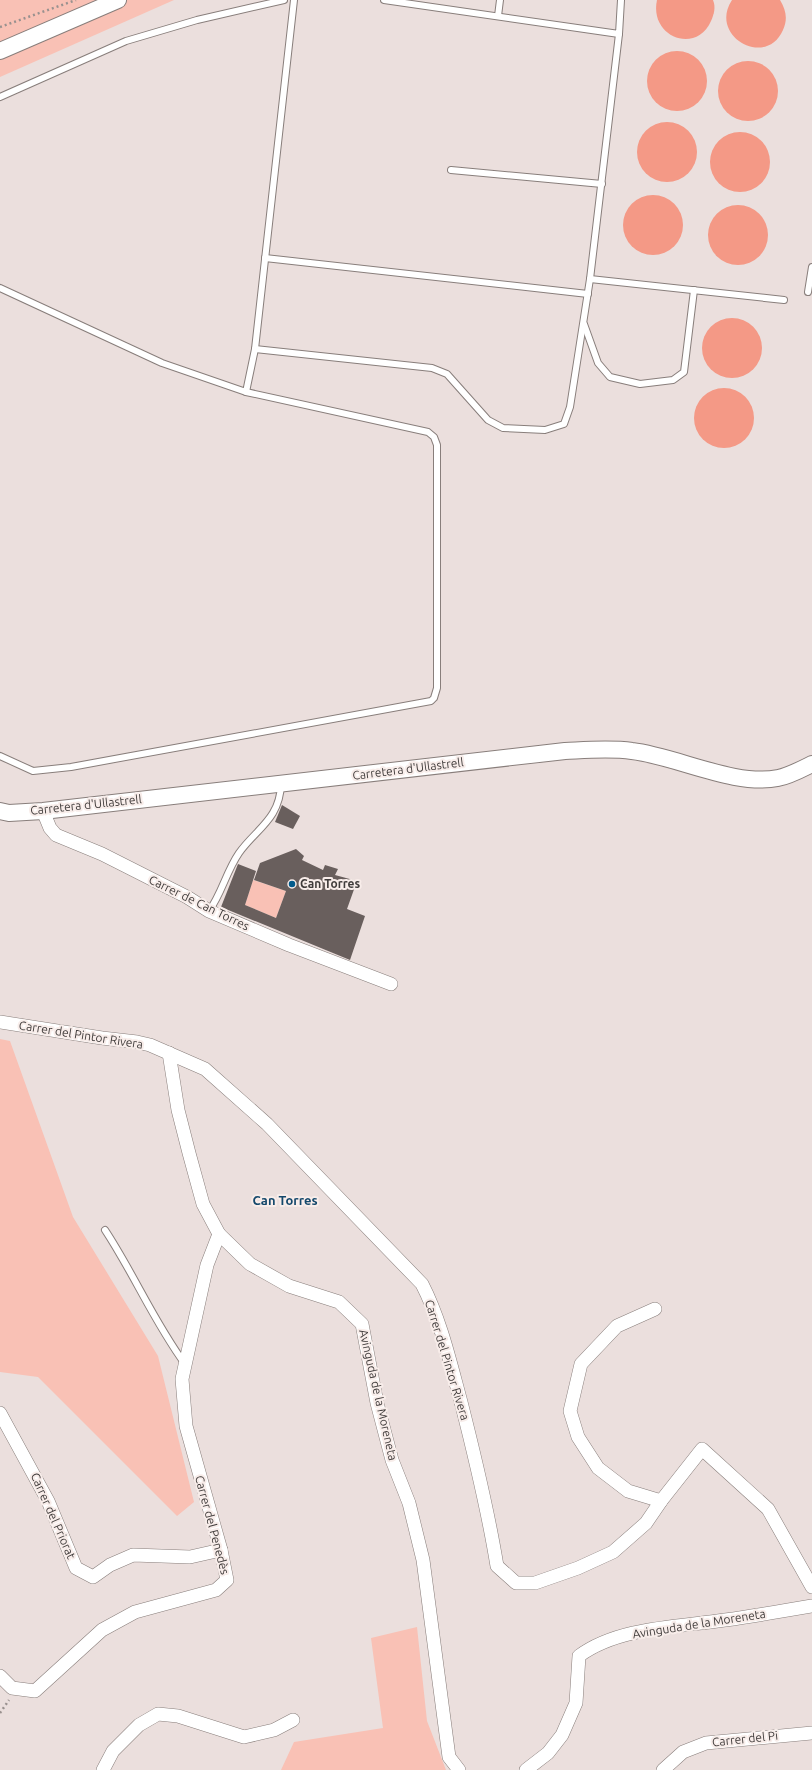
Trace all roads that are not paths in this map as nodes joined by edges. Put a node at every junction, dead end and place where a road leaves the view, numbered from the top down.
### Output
1 (118, 0) edge
2 (284, 0) edge
3 (294, 0) edge
4 (384, 0) edge
5 (500, 0) edge
6 (621, 0) edge
7 (498, 16) junction
8 (619, 34) junction
9 (0, 51) edge
10 (0, 97) edge
11 (451, 170) dead end
12 (602, 184) junction
13 (265, 258) junction
14 (812, 267) edge
15 (590, 279) junction
16 (0, 288) edge
17 (694, 290) junction
18 (808, 292) dead end
19 (588, 294) junction
20 (784, 300) dead end
21 (583, 323) junction
22 (255, 349) junction
23 (246, 392) junction
24 (0, 756) edge
25 (812, 764) edge
26 (281, 784) junction
27 (0, 811) edge
28 (43, 811) junction
29 (209, 911) junction
30 (391, 984) dead end
31 (0, 1022) edge
32 (169, 1053) junction
33 (105, 1230) dead end
34 (219, 1234) junction
35 (655, 1310) dead end
36 (185, 1365) junction
37 (0, 1413) edge
38 (661, 1500) junction
39 (221, 1550) junction
40 (812, 1587) edge
41 (812, 1606) edge
42 (0, 1676) edge
43 (293, 1720) dead end
44 (812, 1733) edge
45 (103, 1770) edge
46 (459, 1770) edge
47 (526, 1770) edge
48 (663, 1770) edge

1 - 9 street
2 - 10 lane
3 - 13 lane
4 - 7 lane
5 - 7 lane
6 - 8 lane
7 - 8 lane
8 - 12 lane
11 - 12 lane
12 - 15 lane
13 - 19 lane
13 - 22 lane
14 - 18 lane
15 - 17 lane
15 - 19 lane
16 - 23 lane
17 - 20 lane
17 - 21 lane
19 - 21 lane
21 - 22 lane
22 - 23 lane
23 - 24 lane
25 - 26 street, Carretera d'Ullastrell
26 - 28 street, Carretera d'Ullastrell
26 - 29 lane
27 - 28 street, Carretera d'Ullastrell
28 - 29 street, Carrer de Can Torres
29 - 30 street, Carrer de Can Torres
31 - 32 street, Carrer del Pintor Rivera
32 - 34 street, Avinguda de la Moreneta
32 - 38 street, Carrer del Pintor Rivera
33 - 36 lane
34 - 36 street, Carrer del Penedès
34 - 46 street, Avinguda de la Moreneta
35 - 38 street
36 - 39 street, Carrer del Penedès
37 - 39 street, Carrer del Priorat
38 - 40 street, Carrer del Pintor Rivera
39 - 42 street, Carrer del Penedès
41 - 47 street, Avinguda de la Moreneta
43 - 45 street
44 - 48 street, Carrer del Pi

